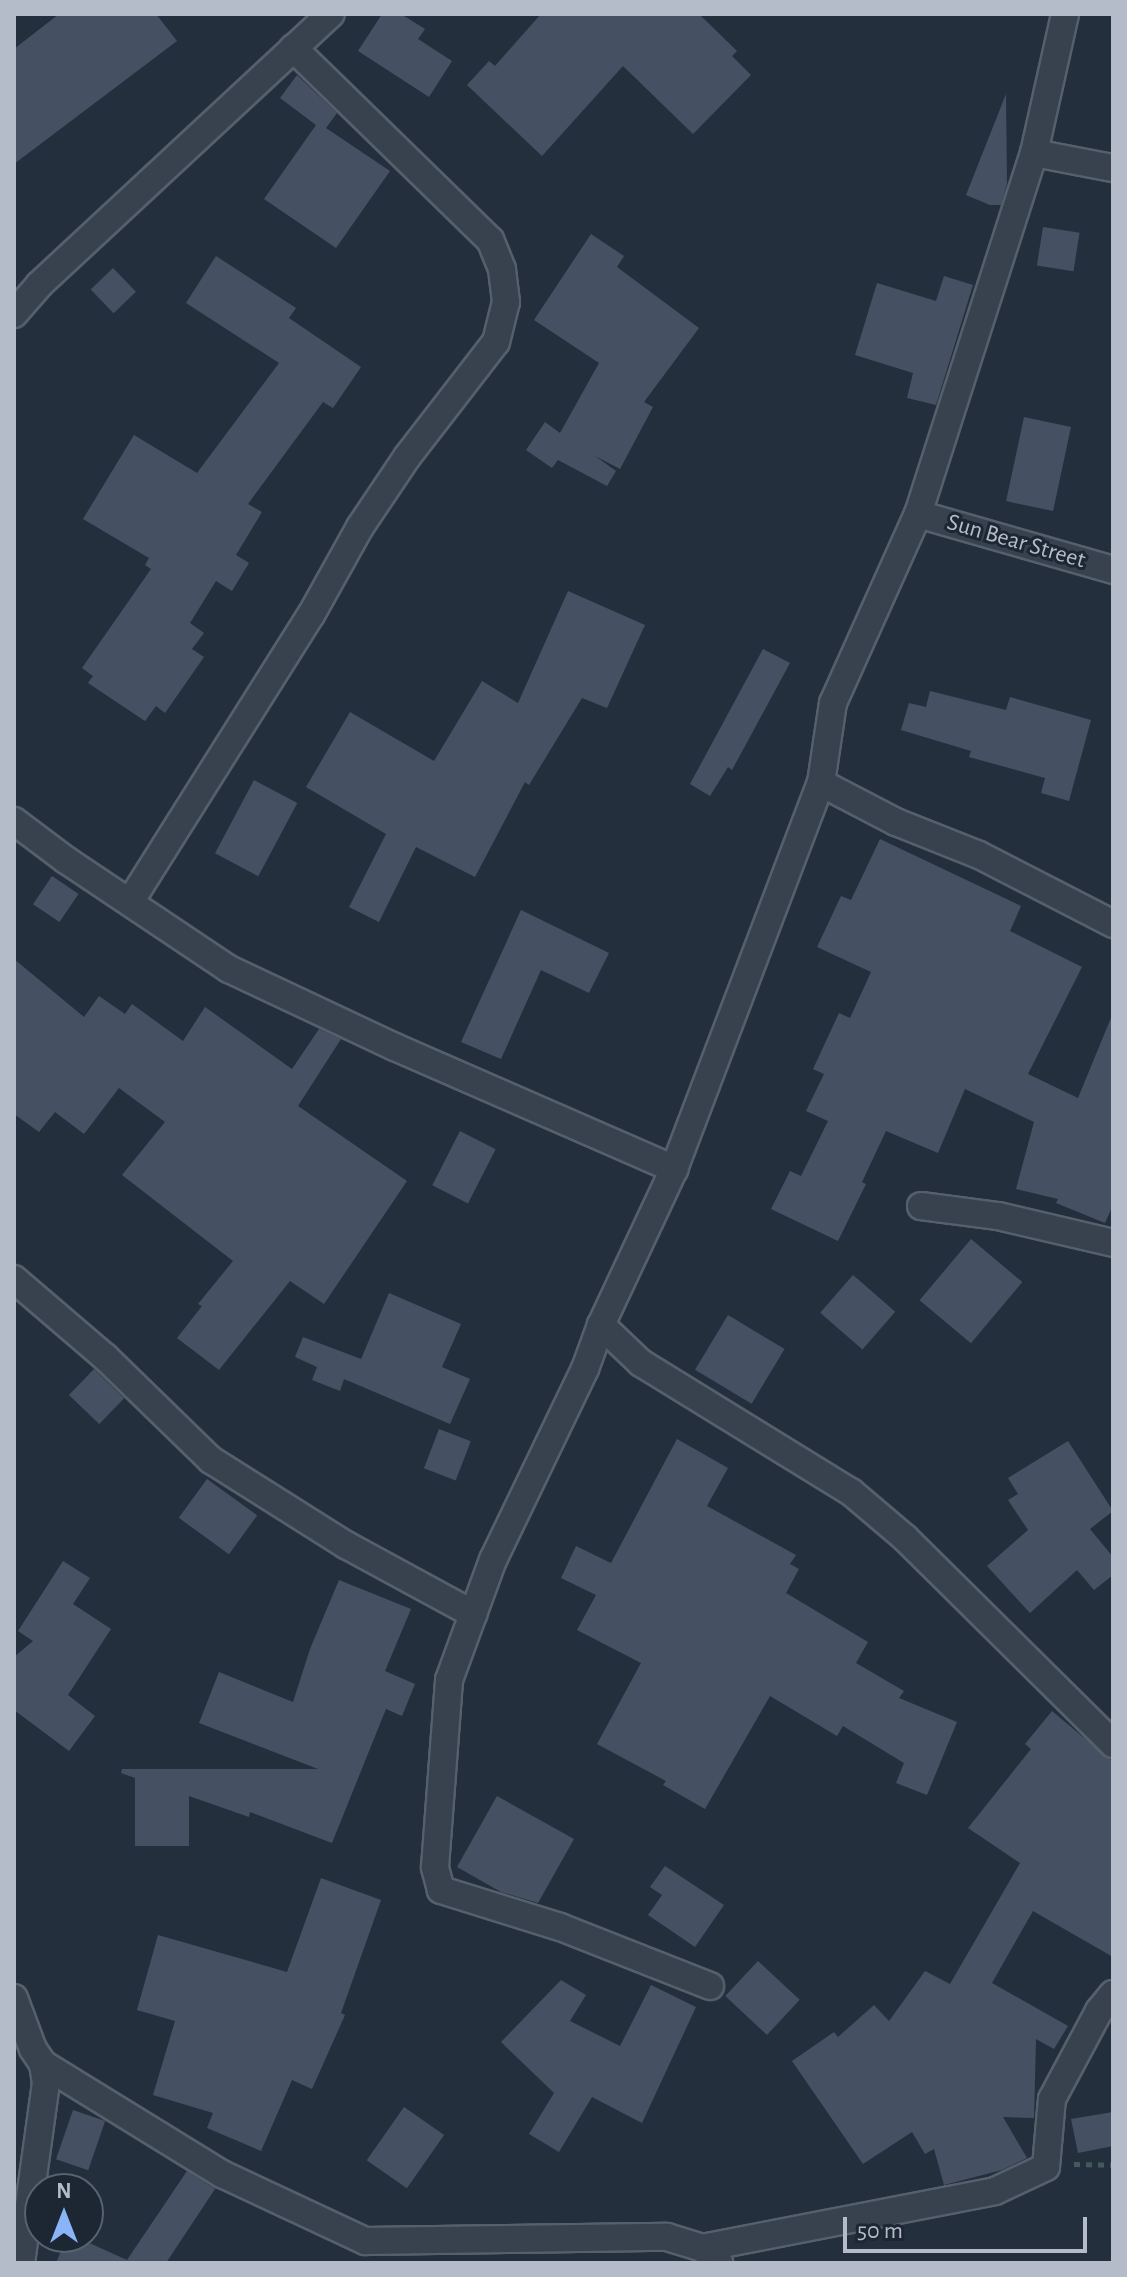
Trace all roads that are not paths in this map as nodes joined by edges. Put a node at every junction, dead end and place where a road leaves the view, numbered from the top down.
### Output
1 (331, 14) edge
2 (1065, 14) edge
3 (293, 48) junction
4 (1034, 153) junction
5 (1113, 168) edge
6 (14, 314) edge
7 (918, 514) junction
8 (1113, 570) edge
9 (821, 783) junction
10 (14, 821) edge
11 (130, 902) junction
12 (1113, 924) edge
13 (674, 1169) junction
14 (921, 1206) dead end
15 (1113, 1243) edge
16 (14, 1279) edge
17 (601, 1325) junction
18 (473, 1614) junction
19 (1113, 1744) edge
20 (710, 1986) dead end
21 (1113, 1994) edge
22 (14, 1998) edge
23 (43, 2064) junction
24 (711, 2255) edge
25 (21, 2263) edge

1 - 3 street
2 - 4 street
3 - 6 street
3 - 11 street
4 - 5 street
4 - 7 street
7 - 8 street, Sun Bear Street
7 - 9 street
9 - 12 street
9 - 13 street
10 - 11 street
11 - 13 street
13 - 17 street
14 - 15 street
16 - 18 street
17 - 18 street
17 - 19 street
18 - 20 street
21 - 24 street
22 - 23 street
23 - 24 street
23 - 25 street

